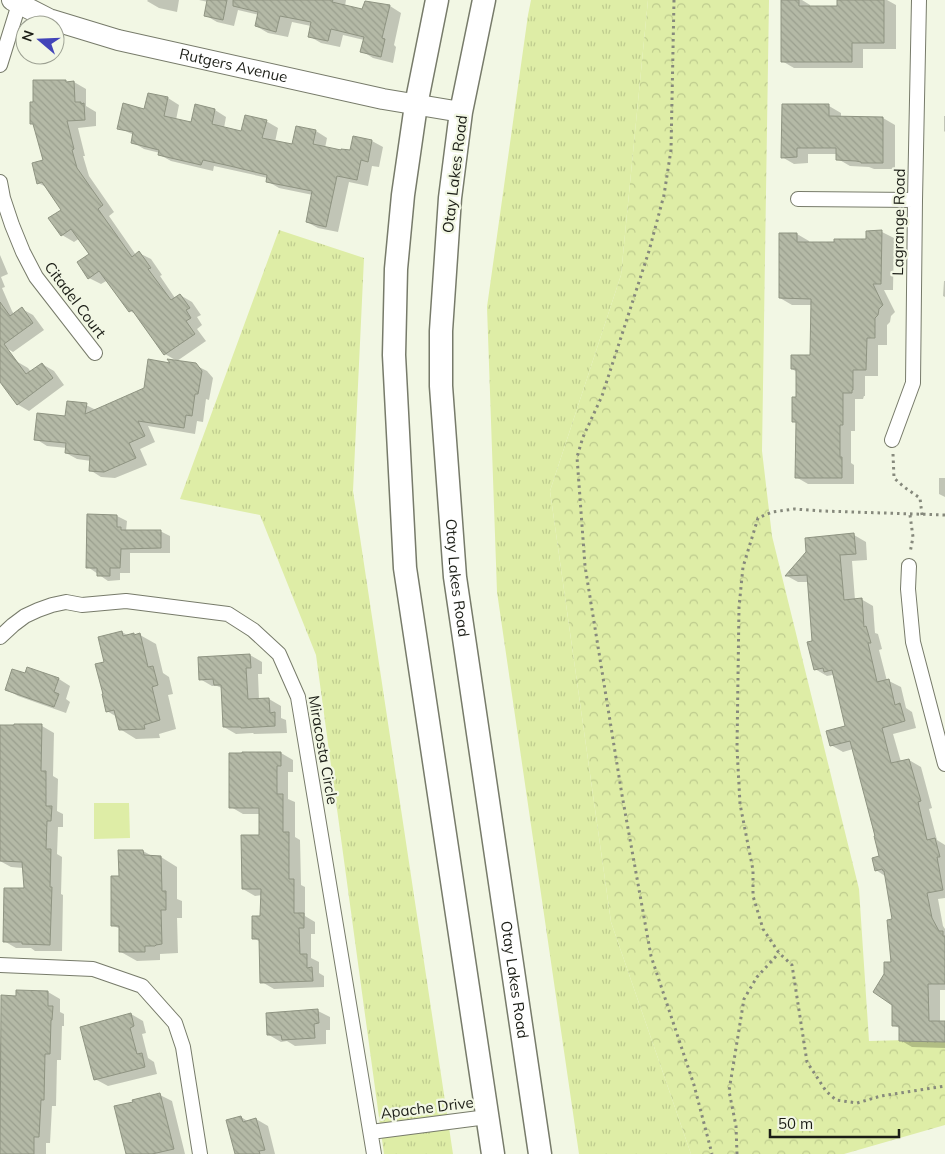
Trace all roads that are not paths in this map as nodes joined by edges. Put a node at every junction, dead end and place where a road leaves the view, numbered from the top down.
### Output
1 (437, 0) edge
2 (484, 0) edge
3 (919, 0) edge
4 (16, 2) edge
5 (0, 65) edge
6 (416, 105) junction
7 (462, 112) junction
8 (0, 182) edge
9 (798, 199) dead end
10 (915, 200) junction
11 (95, 353) dead end
12 (892, 440) road end
13 (909, 566) road end
14 (0, 637) edge
15 (945, 764) edge
16 (0, 965) edge
17 (487, 1117) junction
18 (371, 1132) junction
19 (200, 1154) edge
20 (374, 1154) edge
21 (492, 1154) edge
22 (540, 1154) edge

1 - 6 main road
2 - 7 main road, Otay Lakes Road
3 - 10 street, Lagrange Road
4 - 5 street
4 - 6 main road, Rutgers Avenue
6 - 7 main road, Rutgers Avenue
6 - 17 main road
7 - 22 main road, Otay Lakes Road
8 - 11 street, Citadel Court
9 - 10 street
10 - 12 street, Lagrange Road
13 - 15 street
14 - 18 street, Miracosta Circle
16 - 19 street
17 - 18 street, Apache Drive
17 - 21 main road
18 - 20 street, Miracosta Circle

